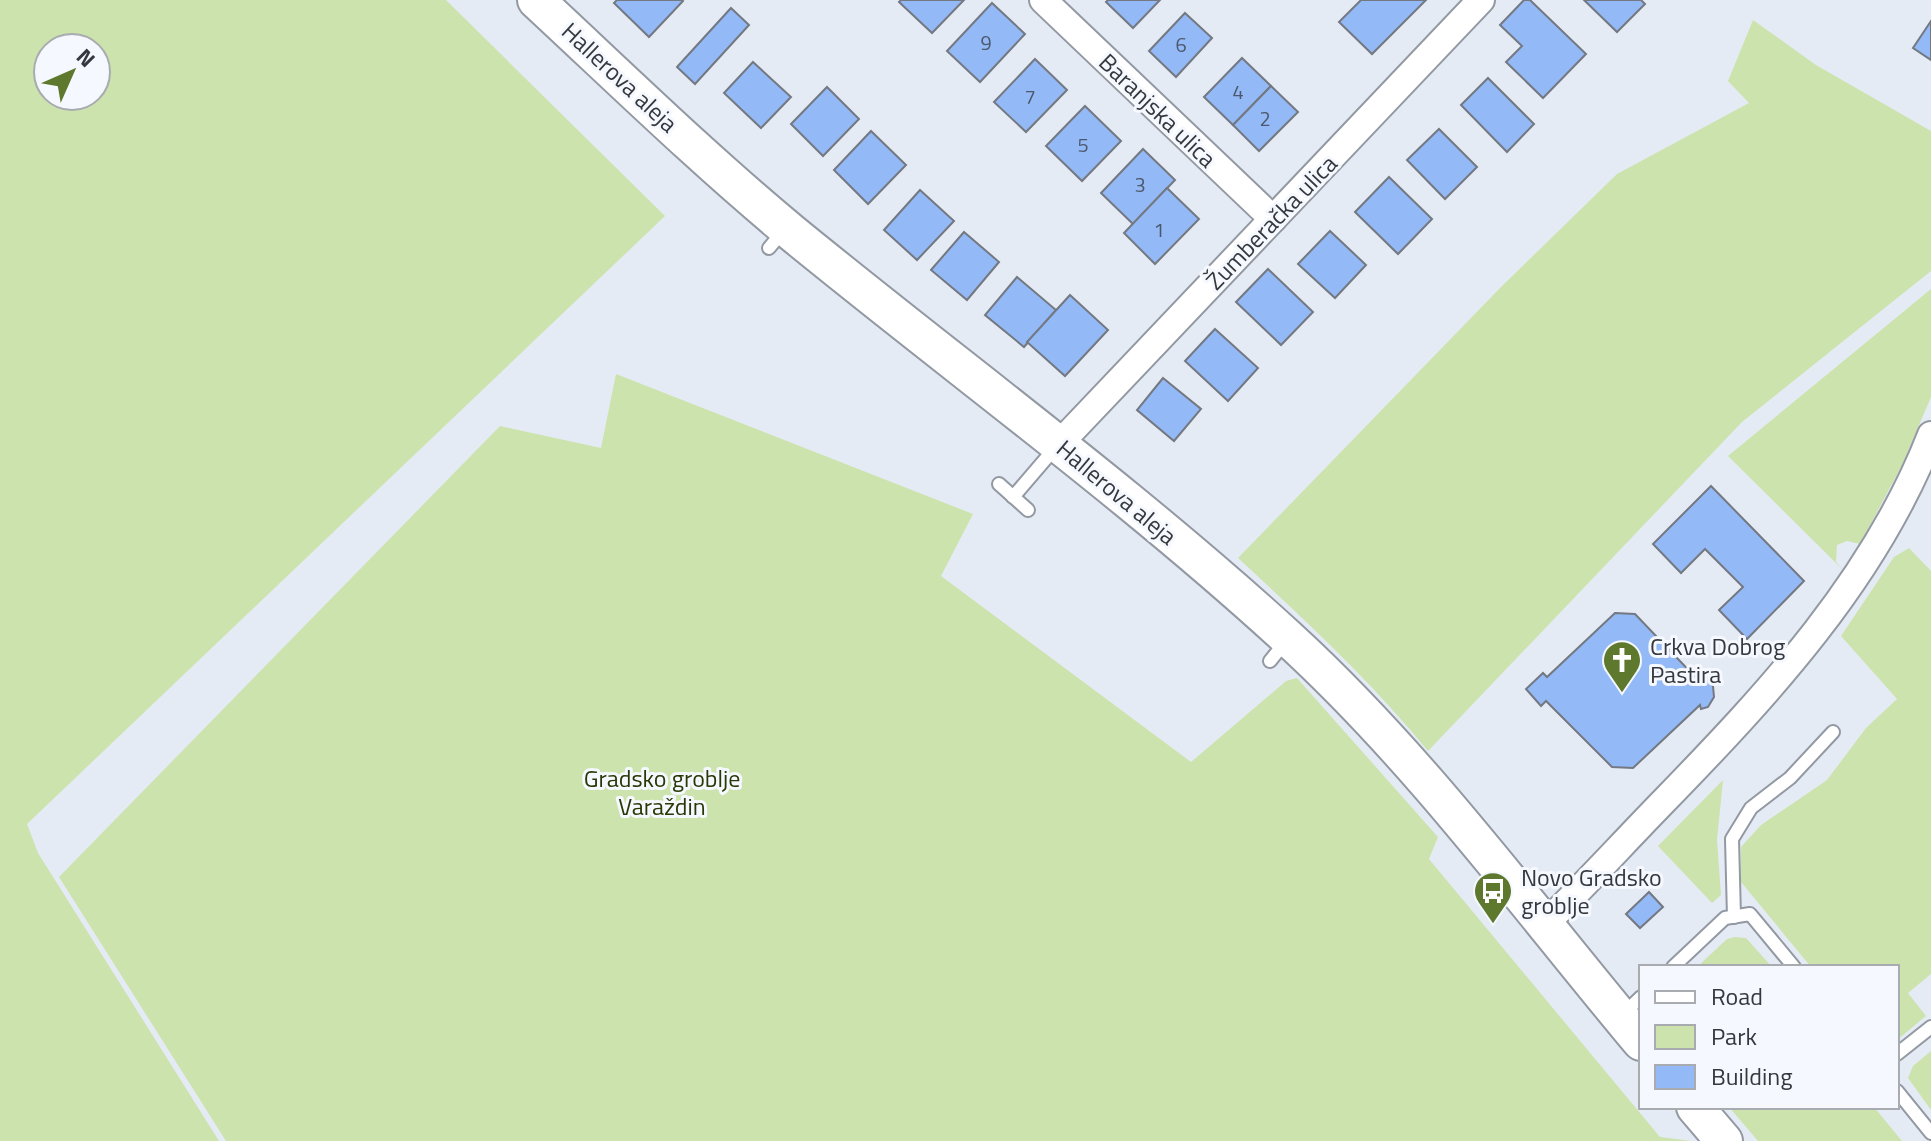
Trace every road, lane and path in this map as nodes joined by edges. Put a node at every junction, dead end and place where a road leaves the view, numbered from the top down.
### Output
1 (536, 0) edge
2 (1043, 0) edge
3 (1481, 0) edge
4 (1273, 219) junction
5 (1931, 435) edge
6 (1060, 443) junction
7 (999, 484) dead end
8 (1013, 497) junction
9 (1028, 510) dead end
10 (1833, 732) dead end
11 (1734, 917) junction
12 (1544, 925) junction
13 (1675, 965) edge
14 (1792, 965) edge
15 (1634, 1019) edge
16 (1931, 1027) edge
17 (1899, 1052) edge
18 (1899, 1093) edge
19 (1697, 1109) edge
20 (1931, 1133) edge
21 (1724, 1141) edge

1 - 6 main road, Hallerova aleja
2 - 4 street, Baranjska ulica
3 - 4 street, Žumberačka ulica
4 - 6 street, Žumberačka ulica
5 - 12 street
6 - 8 lane
6 - 12 main road, Hallerova aleja
7 - 8 lane
8 - 9 lane
10 - 11 lane
11 - 13 lane
11 - 14 lane
12 - 15 main road, Hallerova aleja
16 - 17 lane
18 - 20 lane
19 - 21 main road

